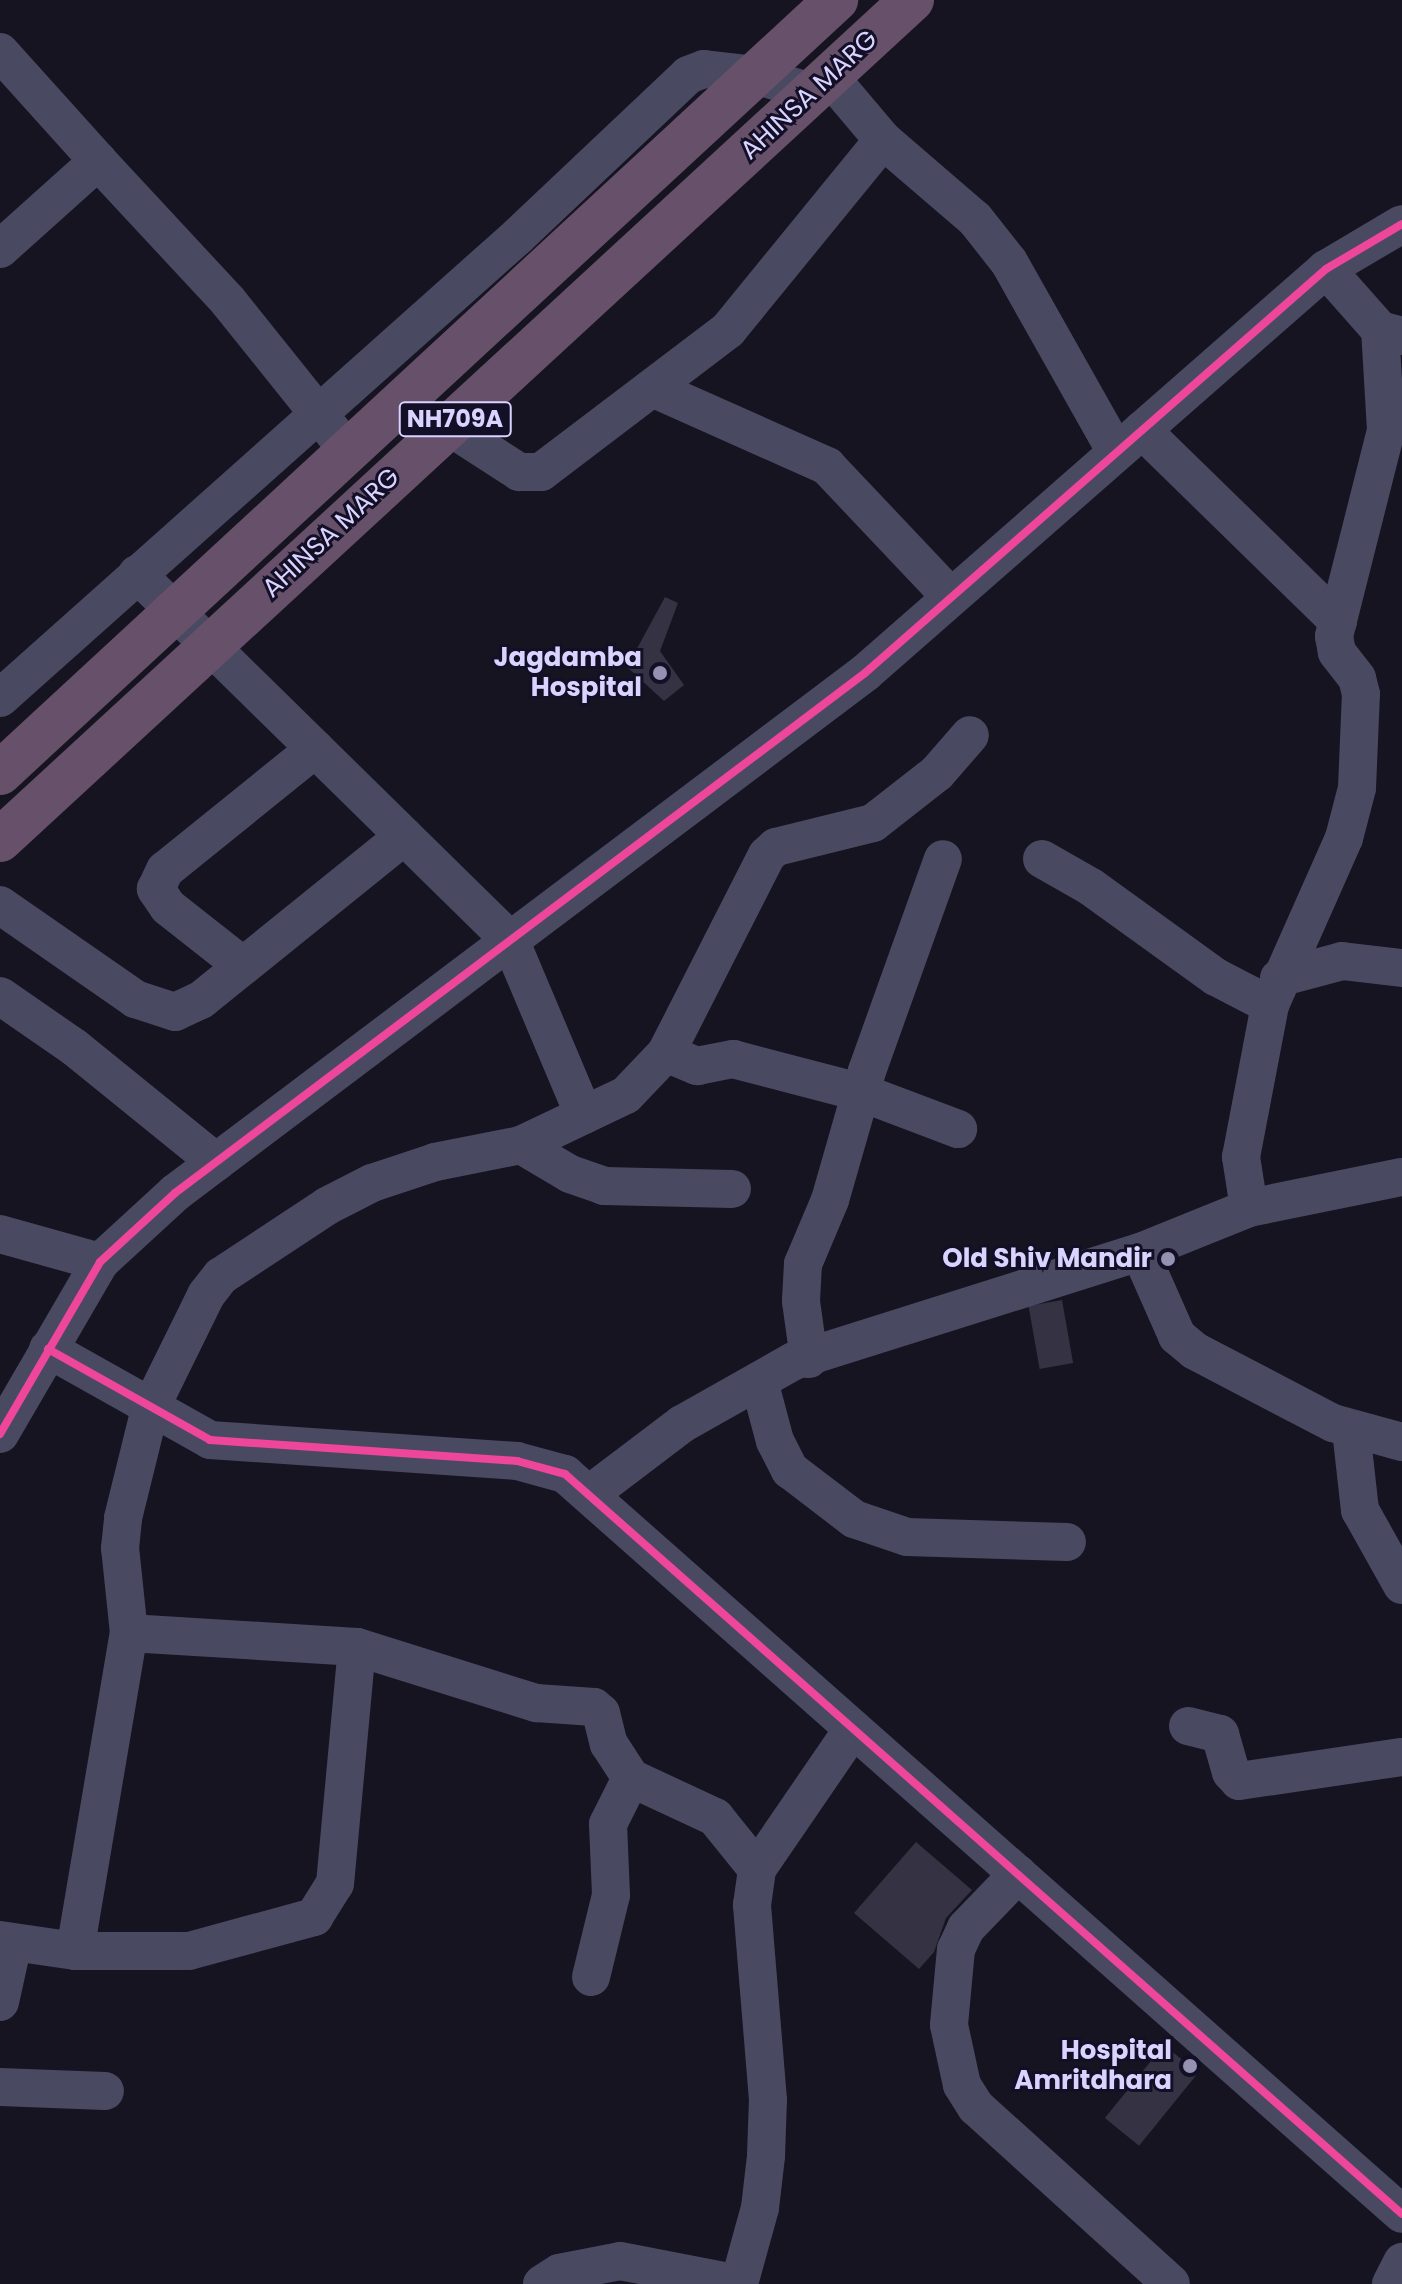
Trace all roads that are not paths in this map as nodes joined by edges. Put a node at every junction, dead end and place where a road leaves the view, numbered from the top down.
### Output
1 (836, 0) edge
2 (912, 0) edge
3 (0, 52) edge
4 (755, 75) junction
5 (820, 84) junction
6 (883, 140) junction
7 (98, 161) junction
8 (1402, 224) edge
9 (0, 249) edge
10 (1326, 269) junction
11 (1391, 333) edge
12 (652, 388) junction
13 (317, 412) junction
14 (448, 426) junction
15 (1394, 437) edge
16 (1129, 441) junction
17 (349, 452) junction
18 (137, 574) junction
19 (951, 597) junction
20 (175, 612) junction
21 (1338, 621) junction
22 (209, 646) junction
23 (0, 698) edge
24 (970, 735) dead end
25 (315, 749) junction
26 (0, 773) edge
27 (404, 836) junction
28 (0, 840) edge
29 (943, 859) dead end
30 (1042, 859) dead end
31 (0, 905) edge
32 (510, 940) junction
33 (243, 966) junction
34 (1402, 968) edge
35 (1275, 992) junction
36 (0, 996) edge
37 (666, 1053) junction
38 (860, 1092) junction
39 (584, 1115) junction
40 (958, 1129) dead end
41 (521, 1145) junction
42 (216, 1162) junction
43 (1402, 1177) edge
44 (732, 1189) dead end
45 (1249, 1208) junction
46 (0, 1234) edge
47 (1140, 1252) junction
48 (100, 1262) junction
49 (48, 1349) junction
50 (809, 1359) junction
51 (759, 1381) junction
52 (12, 1386) edge
53 (150, 1409) junction
54 (1351, 1430) junction
55 (0, 1434) edge
56 (1402, 1442) edge
57 (591, 1493) junction
58 (1067, 1542) dead end
59 (1402, 1585) edge
60 (129, 1633) junction
61 (357, 1647) junction
62 (1188, 1726) dead end
63 (853, 1729) junction
64 (1402, 1757) edge
65 (631, 1778) junction
66 (757, 1869) junction
67 (1018, 1874) junction
68 (6, 1942) edge
69 (75, 1951) junction
70 (591, 1977) dead end
71 (0, 2002) edge
72 (0, 2087) edge
73 (105, 2091) dead end
74 (1402, 2214) edge
75 (1402, 2262) edge
76 (542, 2284) edge
77 (1171, 2284) edge
78 (1391, 2284) edge

1 - 4 highway, AHINSA MARG / NH709A
2 - 5 highway, AHINSA MARG / NH709A
3 - 7 street
4 - 5 street
4 - 13 street
4 - 17 highway, AHINSA MARG / NH709A
5 - 6 street
5 - 14 highway, AHINSA MARG / NH709A
6 - 12 street
6 - 16 street
7 - 9 street
7 - 13 street
8 - 10 street
10 - 11 street
10 - 16 street
11 - 15 street
12 - 14 street
12 - 19 street
13 - 17 street
13 - 18 street
14 - 22 highway, AHINSA MARG / NH709A
15 - 21 street
16 - 19 street
16 - 21 street
17 - 20 highway, AHINSA MARG / NH709A
18 - 20 street
18 - 23 street
19 - 32 street
20 - 22 street
20 - 26 highway, AHINSA MARG / NH709A
21 - 35 street
22 - 25 street
22 - 28 highway, AHINSA MARG / NH709A
24 - 37 street
25 - 27 street
25 - 33 street
27 - 32 street
27 - 33 street
29 - 38 street
30 - 35 street
31 - 33 street
32 - 39 street
32 - 42 street
34 - 35 street
35 - 45 street
36 - 42 street
37 - 38 street
37 - 39 street
38 - 40 street
38 - 50 street
39 - 41 street
41 - 44 street
41 - 53 street
42 - 48 street
43 - 45 street
45 - 47 street
46 - 48 street
47 - 50 street
47 - 54 street
48 - 49 street
49 - 52 street
49 - 53 street
50 - 51 street
51 - 57 street
51 - 58 street
52 - 55 street
53 - 57 street
53 - 60 street
54 - 56 street
54 - 59 street
57 - 63 street
60 - 61 street
60 - 69 street
61 - 65 street
61 - 69 street
62 - 64 street
63 - 66 street
63 - 67 street
65 - 66 street
65 - 70 street
66 - 76 street
67 - 74 street
67 - 77 street
68 - 69 street
68 - 71 street
72 - 73 street
75 - 78 street

